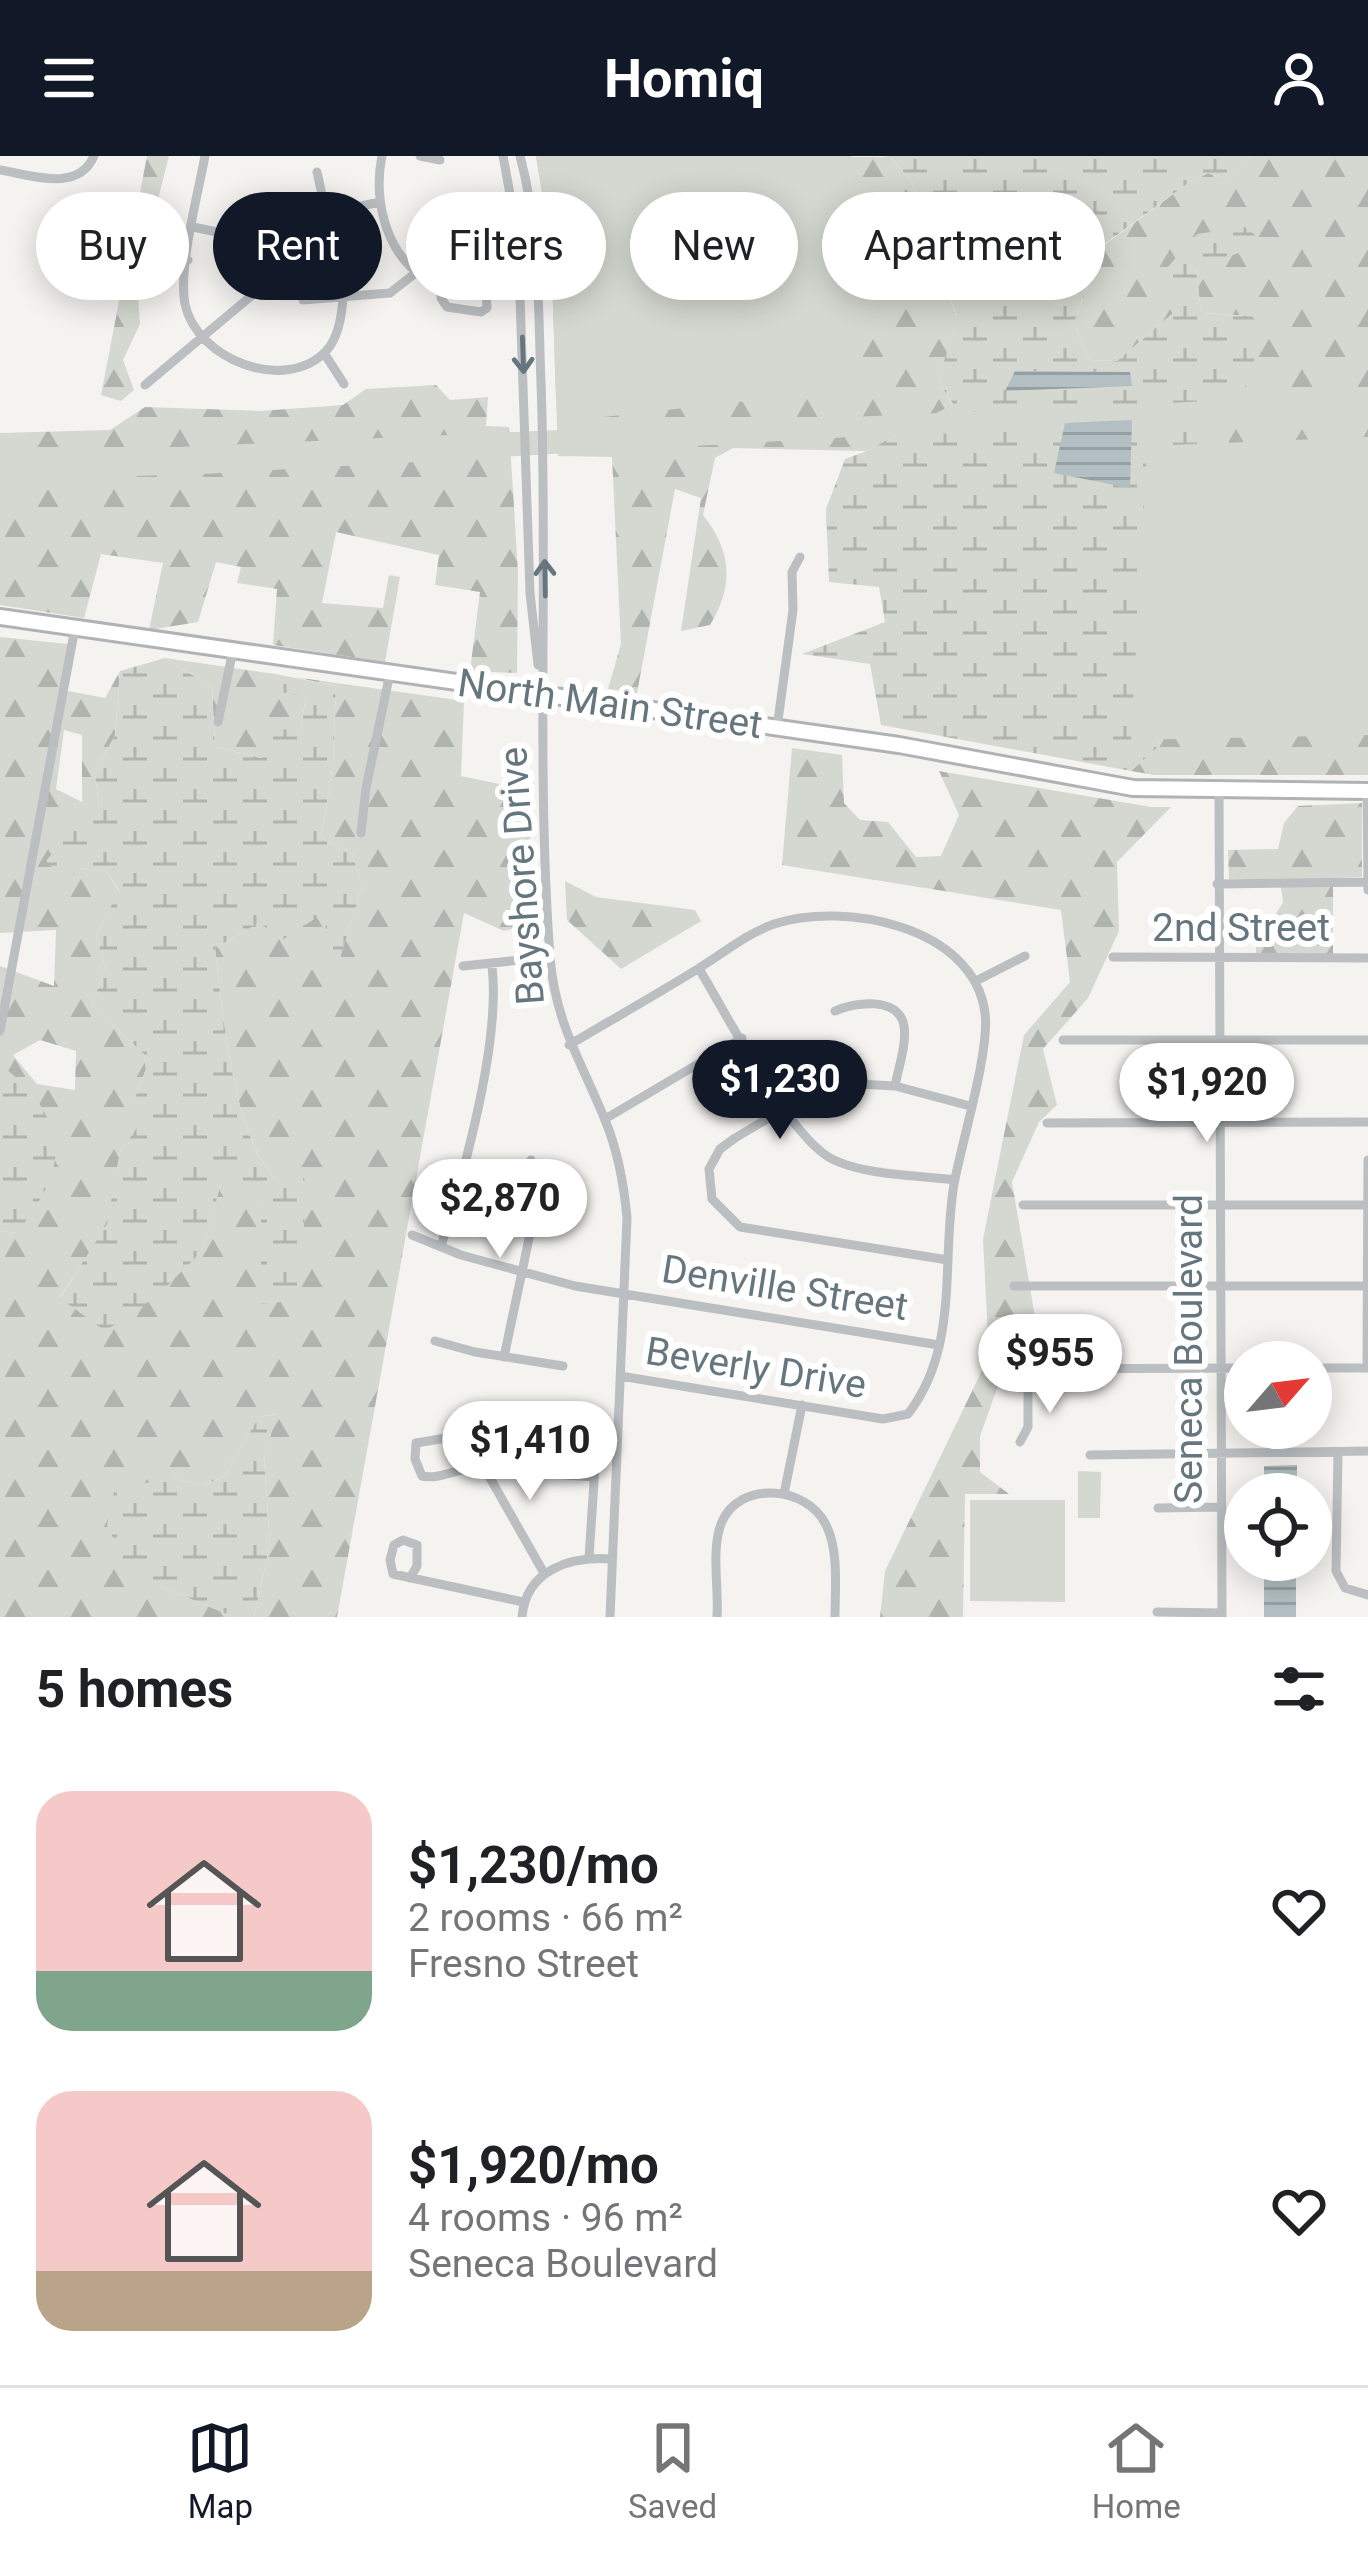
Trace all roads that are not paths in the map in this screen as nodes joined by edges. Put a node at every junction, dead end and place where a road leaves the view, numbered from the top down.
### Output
1 (94, 156) edge
2 (205, 156) edge
3 (382, 156) edge
4 (420, 156) edge
5 (503, 156) edge
6 (520, 156) edge
7 (440, 160) dead end
8 (0, 170) edge
9 (317, 172) dead end
10 (322, 192) edge
11 (379, 192) edge
12 (511, 192) edge
13 (382, 209) edge
14 (193, 227) junction
15 (213, 231) edge
16 (189, 253) edge
17 (406, 257) edge
18 (185, 300) edge
19 (246, 300) edge
20 (343, 300) edge
21 (442, 300) edge
22 (487, 300) edge
23 (521, 300) edge
24 (202, 337) junction
25 (324, 353) junction
26 (344, 384) dead end
27 (145, 385) dead end
28 (800, 557) dead end
29 (0, 617) edge
30 (75, 628) junction
31 (233, 650) junction
32 (390, 673) junction
33 (541, 694) junction
34 (218, 722) dead end
35 (777, 728) junction
36 (1368, 791) edge
37 (1219, 792) junction
38 (361, 833) dead end
39 (1217, 884) junction
40 (1368, 886) edge
41 (1025, 956) dead end
42 (550, 957) junction
43 (1113, 958) dead end
44 (1368, 958) edge
45 (1218, 960) junction
46 (464, 966) dead end
47 (492, 966) junction
48 (699, 968) junction
49 (976, 981) junction
50 (835, 1011) dead end
51 (0, 1030) edge
52 (742, 1038) junction
53 (1063, 1040) dead end
54 (1368, 1040) edge
55 (1219, 1041) junction
56 (569, 1045) junction
57 (895, 1086) junction
58 (970, 1106) junction
59 (785, 1110) junction
60 (605, 1120) junction
61 (1368, 1122) edge
62 (1047, 1123) dead end
63 (1218, 1123) junction
64 (531, 1160) dead end
65 (1368, 1160) edge
66 (955, 1180) junction
67 (1023, 1205) dead end
68 (1218, 1205) junction
69 (1367, 1205) edge
70 (412, 1235) dead end
71 (440, 1246) junction
72 (948, 1260) junction
73 (521, 1271) junction
74 (1014, 1286) dead end
75 (1368, 1286) edge
76 (1220, 1287) junction
77 (625, 1292) junction
78 (435, 1341) dead end
79 (940, 1345) junction
80 (504, 1358) junction
81 (563, 1366) dead end
82 (1220, 1368) junction
83 (1224, 1368) edge
84 (1332, 1368) edge
85 (1368, 1368) edge
86 (620, 1376) junction
87 (802, 1405) junction
88 (1020, 1442) dead end
89 (1368, 1451) edge
90 (1219, 1452) junction
91 (1338, 1452) junction
92 (1090, 1455) dead end
93 (473, 1468) junction
94 (594, 1478) junction
95 (784, 1495) junction
96 (1221, 1507) junction
97 (1158, 1508) dead end
98 (590, 1558) junction
99 (611, 1559) junction
100 (544, 1573) junction
101 (410, 1578) dead end
102 (1368, 1595) edge
103 (523, 1602) junction
104 (1157, 1612) dead end
105 (1222, 1615) edge
106 (522, 1617) edge
107 (610, 1617) edge
108 (717, 1617) edge
109 (835, 1617) edge

1 - 8 street
2 - 14 street
3 - 11 street
4 - 7 street
5 - 12 street
33 -> 6 street
9 - 10 street
13 - 17 street
14 - 15 street
14 - 16 street
18 - 24 street
19 - 24 street
20 - 25 street
21 - 22 street
23 -> 33 street
24 - 25 street
24 - 27 street
25 - 26 street
28 - 35 street
29 - 30 highway, North Main Street
30 - 31 highway, North Main Street
30 - 51 street
31 - 32 highway, North Main Street
31 - 34 street
32 - 33 highway, North Main Street
32 - 38 street
33 - 35 highway, North Main Street
33 - 42 street, Bayshore Drive
35 - 37 highway, North Main Street
36 - 37 highway, North Main Street
36 - 40 street
37 - 39 street, Seneca Boulevard
39 - 40 street
39 - 45 street, Seneca Boulevard
41 - 49 street
42 - 47 street
42 - 56 street, Bayshore Drive
43 - 45 street, 2nd Street
44 - 45 street, 2nd Street
45 - 55 street, Seneca Boulevard
46 - 47 street
47 - 71 street
48 - 49 street
48 - 52 street
48 - 56 street
49 - 58 street, Beverly Drive
50 - 57 street
52 - 59 street
52 - 60 street
53 - 55 street
54 - 55 street
55 - 63 street, Seneca Boulevard
56 - 60 street, Bayshore Drive
57 - 58 street
57 - 59 street
58 - 66 street, Beverly Drive
59 - 66 street
59 - 72 street
60 - 77 street, Bayshore Drive
61 - 63 street
62 - 63 street
63 - 68 street, Seneca Boulevard
64 - 73 street
65 - 69 street
66 - 72 street, Beverly Drive
67 - 68 street
68 - 69 street
68 - 76 street, Seneca Boulevard
69 - 75 street
70 - 71 street, Denville Street
71 - 73 street, Denville Street
72 - 79 street, Beverly Drive
73 - 77 street, Denville Street
73 - 80 street
74 - 76 street
75 - 76 street
75 - 85 street
76 - 82 street, Seneca Boulevard
77 - 79 street, Denville Street
77 - 86 street, Bayshore Drive
78 - 80 street
79 - 87 street, Beverly Drive
80 - 81 street
82 - 83 street
82 - 88 street
82 - 90 street, Seneca Boulevard
84 - 85 street
86 - 87 street, Beverly Drive
86 - 99 street, Bayshore Drive
87 - 95 street
89 - 91 street
90 - 91 street
90 - 92 street
90 - 96 street, Seneca Boulevard
91 - 102 street
93 - 93 street
93 - 100 street
94 - 94 street
94 - 98 street
95 - 108 street
95 - 109 street
96 - 97 street
96 - 105 street, Seneca Boulevard
98 - 99 street
98 - 100 street
99 - 107 street, Bayshore Drive
100 - 103 street
101 - 103 street
103 - 106 street
104 - 105 street

